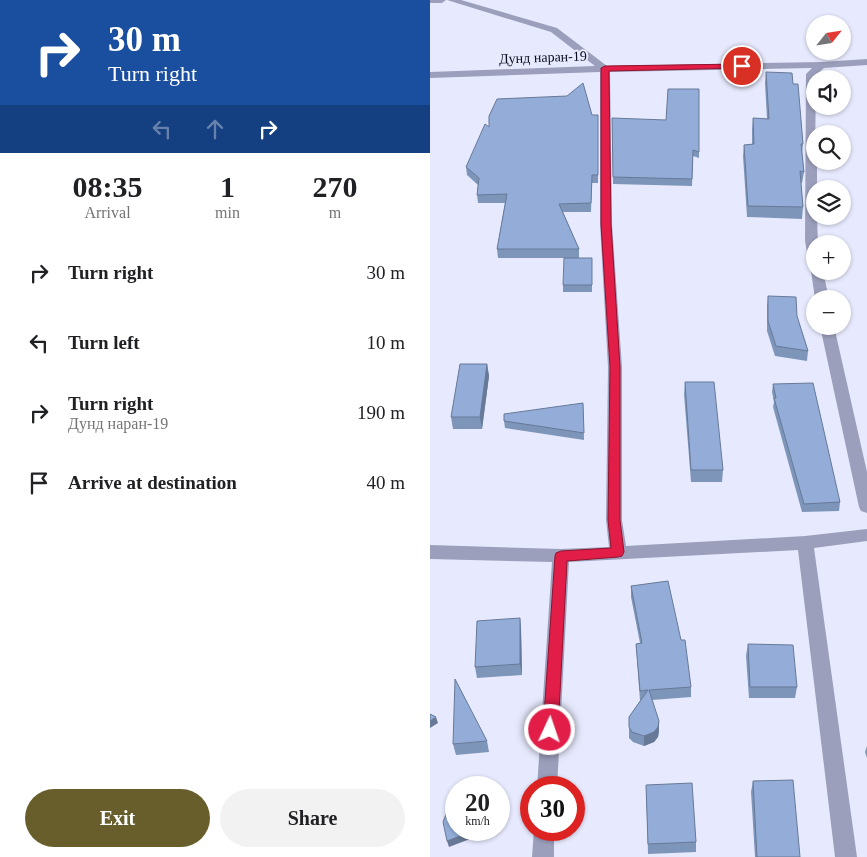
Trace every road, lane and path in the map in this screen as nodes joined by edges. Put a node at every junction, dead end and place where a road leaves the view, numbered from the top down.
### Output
1 (430, 0) edge
2 (442, 0) edge
3 (452, 0) edge
4 (867, 62) edge
5 (821, 65) junction
6 (605, 68) junction
7 (430, 75) edge
8 (811, 235) edge
9 (829, 335) edge
10 (867, 507) edge
11 (867, 535) edge
12 (805, 543) junction
13 (430, 552) edge
14 (618, 552) junction
15 (561, 556) junction
16 (548, 776) edge
17 (544, 841) edge
18 (543, 857) edge
19 (846, 857) edge

1 - 2 street
3 - 6 street
4 - 5 street, Дунд наран-19
5 - 6 street, Дунд наран-19
5 - 8 street
6 - 7 street, Дунд наран-19
6 - 14 street
9 - 10 street
11 - 12 street
12 - 14 street
12 - 19 street
13 - 15 street
14 - 15 street
15 - 16 street
17 - 18 street

